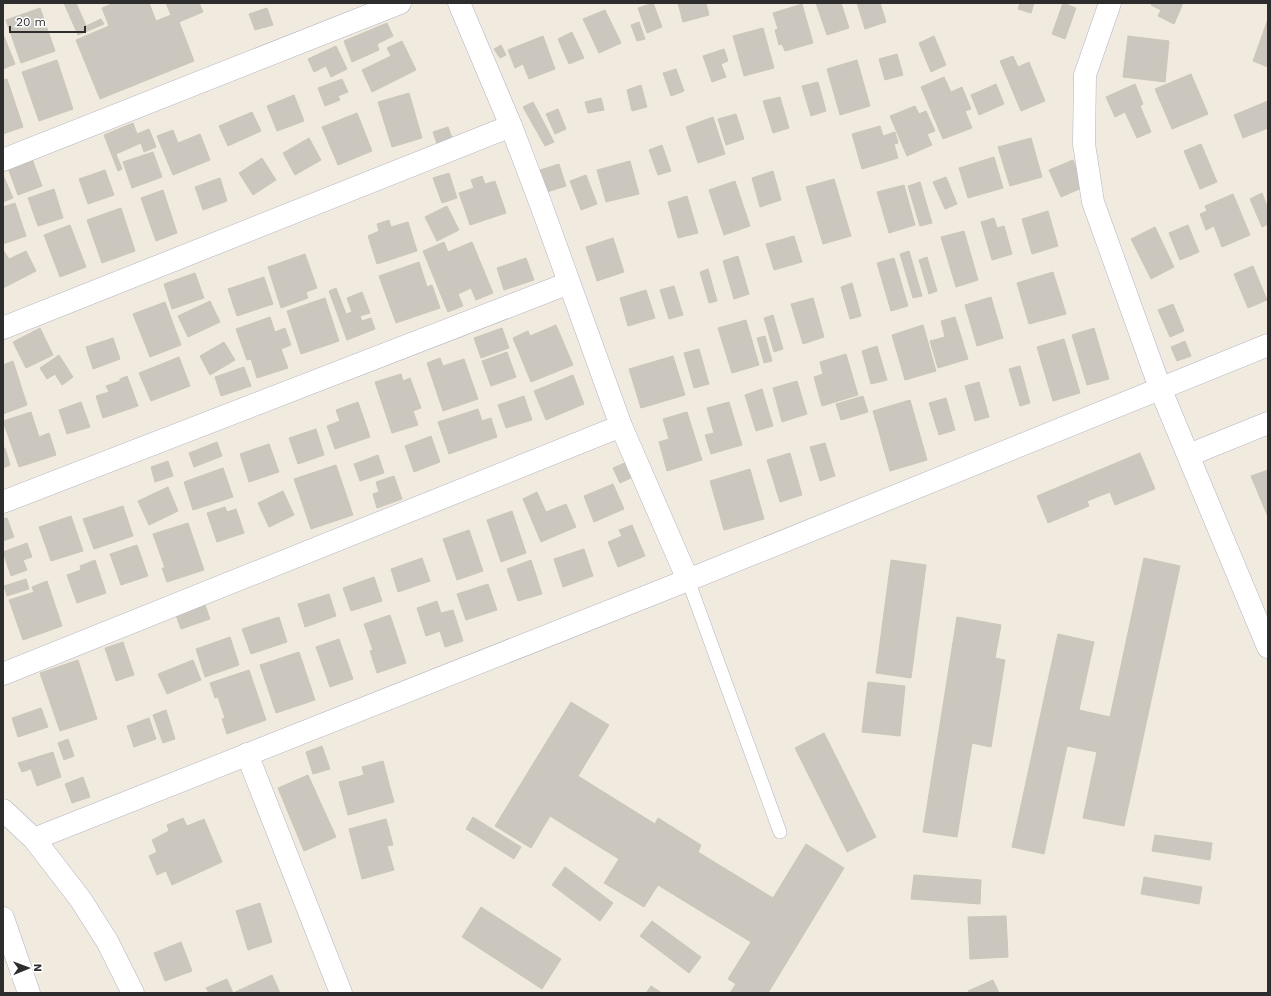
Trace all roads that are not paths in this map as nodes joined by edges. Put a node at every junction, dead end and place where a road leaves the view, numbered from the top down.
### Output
1 (400, 3) edge
2 (459, 3) edge
3 (1110, 3) edge
4 (510, 126) junction
5 (3, 160) edge
6 (568, 283) junction
7 (3, 328) edge
8 (1268, 345) edge
9 (1160, 388) junction
10 (1268, 423) edge
11 (621, 426) junction
12 (1189, 455) junction
13 (3, 502) edge
14 (688, 580) junction
15 (1268, 647) edge
16 (3, 674) edge
17 (247, 754) junction
18 (4, 814) edge
19 (780, 832) dead end
20 (34, 839) junction
21 (3, 918) edge
22 (29, 993) edge
23 (133, 993) edge
24 (341, 993) edge

1 - 5 street
2 - 4 street
3 - 9 street
4 - 6 street
4 - 7 street
6 - 11 street
6 - 13 street
8 - 9 street
9 - 12 street
9 - 14 street
10 - 12 street
11 - 14 street
11 - 16 street
12 - 15 street
14 - 17 street
14 - 19 lane
17 - 20 street
17 - 24 street
18 - 20 street
20 - 23 street
21 - 22 street

